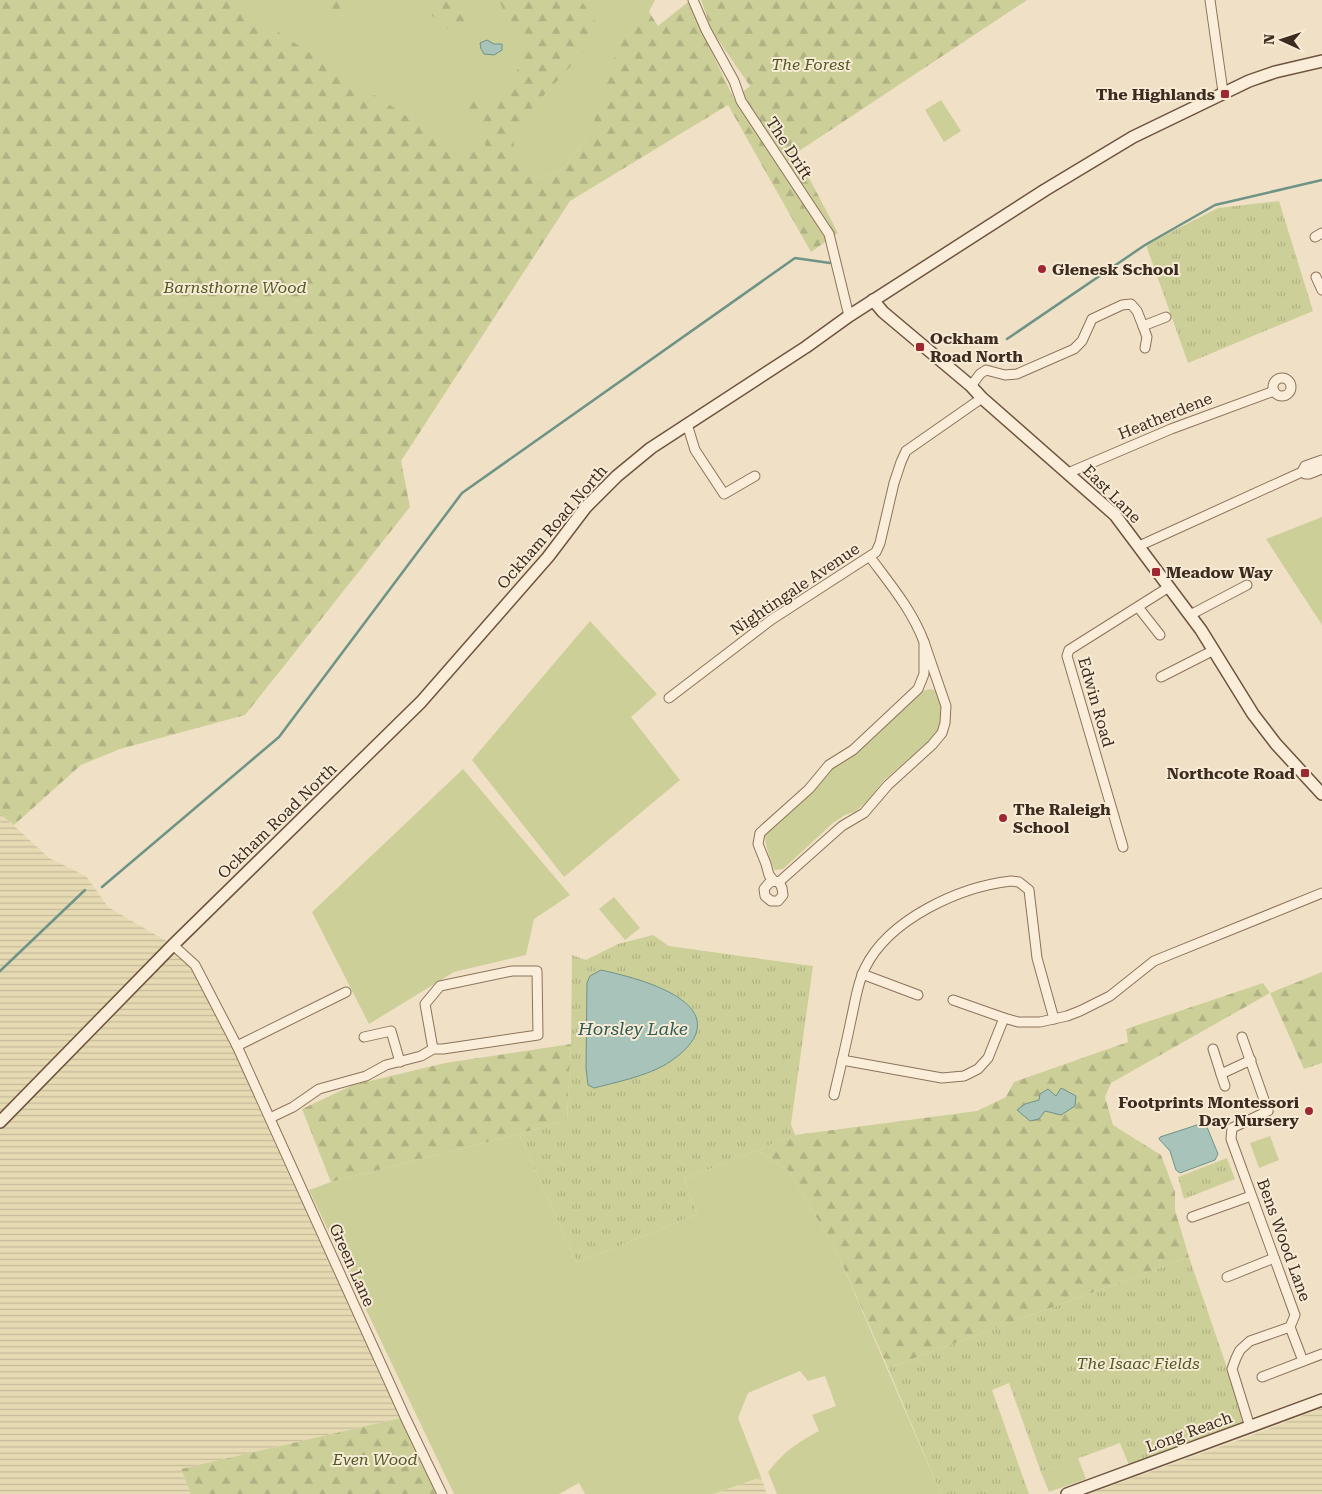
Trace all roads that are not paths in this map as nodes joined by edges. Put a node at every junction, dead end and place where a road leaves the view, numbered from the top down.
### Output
1 (693, 0) edge
2 (1210, 0) edge
3 (1322, 61) edge
4 (1223, 92) junction
5 (1316, 277) dead end
6 (1322, 290) edge
7 (874, 300) junction
8 (849, 316) junction
9 (1166, 317) dead end
10 (1142, 326) junction
11 (1145, 348) dead end
12 (970, 386) junction
13 (1274, 390) dead end
14 (982, 398) junction
15 (687, 424) junction
16 (1322, 460) edge
17 (1322, 469) edge
18 (1304, 472) junction
19 (1068, 473) junction
20 (755, 476) dead end
21 (1139, 546) junction
22 (870, 557) junction
23 (1247, 585) dead end
24 (1169, 587) junction
25 (1138, 607) junction
26 (1190, 615) junction
27 (1160, 635) dead end
28 (924, 642) junction
29 (1214, 650) junction
30 (1161, 677) dead end
31 (918, 688) junction
32 (940, 689) junction
33 (669, 698) dead end
34 (1322, 794) edge
35 (1123, 847) dead end
36 (1322, 893) edge
37 (173, 945) junction
38 (862, 974) junction
39 (346, 992) dead end
40 (918, 995) dead end
41 (953, 1000) dead end
42 (1004, 1018) junction
43 (1054, 1019) junction
44 (364, 1037) dead end
45 (1242, 1037) dead end
46 (237, 1046) junction
47 (433, 1049) junction
48 (1213, 1049) dead end
49 (842, 1060) junction
50 (1251, 1060) junction
51 (400, 1062) junction
52 (1221, 1074) junction
53 (1225, 1086) dead end
54 (834, 1095) dead end
55 (270, 1118) junction
56 (0, 1122) edge
57 (1251, 1196) junction
58 (1192, 1217) dead end
59 (1274, 1258) junction
60 (1227, 1277) dead end
61 (1290, 1327) junction
62 (1322, 1354) edge
63 (1302, 1361) junction
64 (1262, 1377) dead end
65 (1322, 1400) edge
66 (1250, 1427) junction
67 (442, 1494) edge
68 (1067, 1494) edge

1 - 8 street, The Drift
2 - 4 street
3 - 4 main road, Ockham Road North
4 - 7 main road, Ockham Road North
5 - 6 street
7 - 8 main road, Ockham Road North
7 - 12 main road, East Lane
8 - 15 main road, Ockham Road North
9 - 10 street
10 - 11 street
10 - 12 street
12 - 14 main road, East Lane
13 - 19 street, Heatherdene
14 - 19 main road, East Lane
14 - 22 street, Nightingale Avenue
15 - 20 street
15 - 37 main road, Ockham Road North
16 - 18 street
17 - 18 street
18 - 21 street
19 - 21 main road, East Lane
21 - 24 main road, East Lane
22 - 28 street
22 - 33 street, Nightingale Avenue
23 - 26 street
24 - 25 street, Edwin Road
24 - 26 main road, East Lane
25 - 27 street
25 - 35 street, Edwin Road
26 - 29 main road, East Lane
28 - 31 street
28 - 32 street
29 - 30 street
29 - 34 main road, East Lane
31 - 32 street
31 - 32 street
36 - 43 street
37 - 46 street, Green Lane
37 - 56 main road, Ockham Road North
38 - 40 street
38 - 43 street
38 - 49 street
39 - 46 street
41 - 42 street
42 - 43 street
42 - 49 street
44 - 51 street
45 - 50 street
46 - 55 street, Green Lane
47 - 47 street
47 - 51 street
48 - 52 street
49 - 54 street
50 - 52 street
50 - 57 street, Bens Wood Lane
51 - 55 street
52 - 53 street
55 - 67 street, Green Lane
57 - 58 street
57 - 59 street, Bens Wood Lane
59 - 60 street
59 - 61 street, Bens Wood Lane
61 - 63 street
61 - 66 street, Bens Wood Lane
62 - 63 street
63 - 64 street
65 - 66 main road, Long Reach
66 - 68 main road, Long Reach

